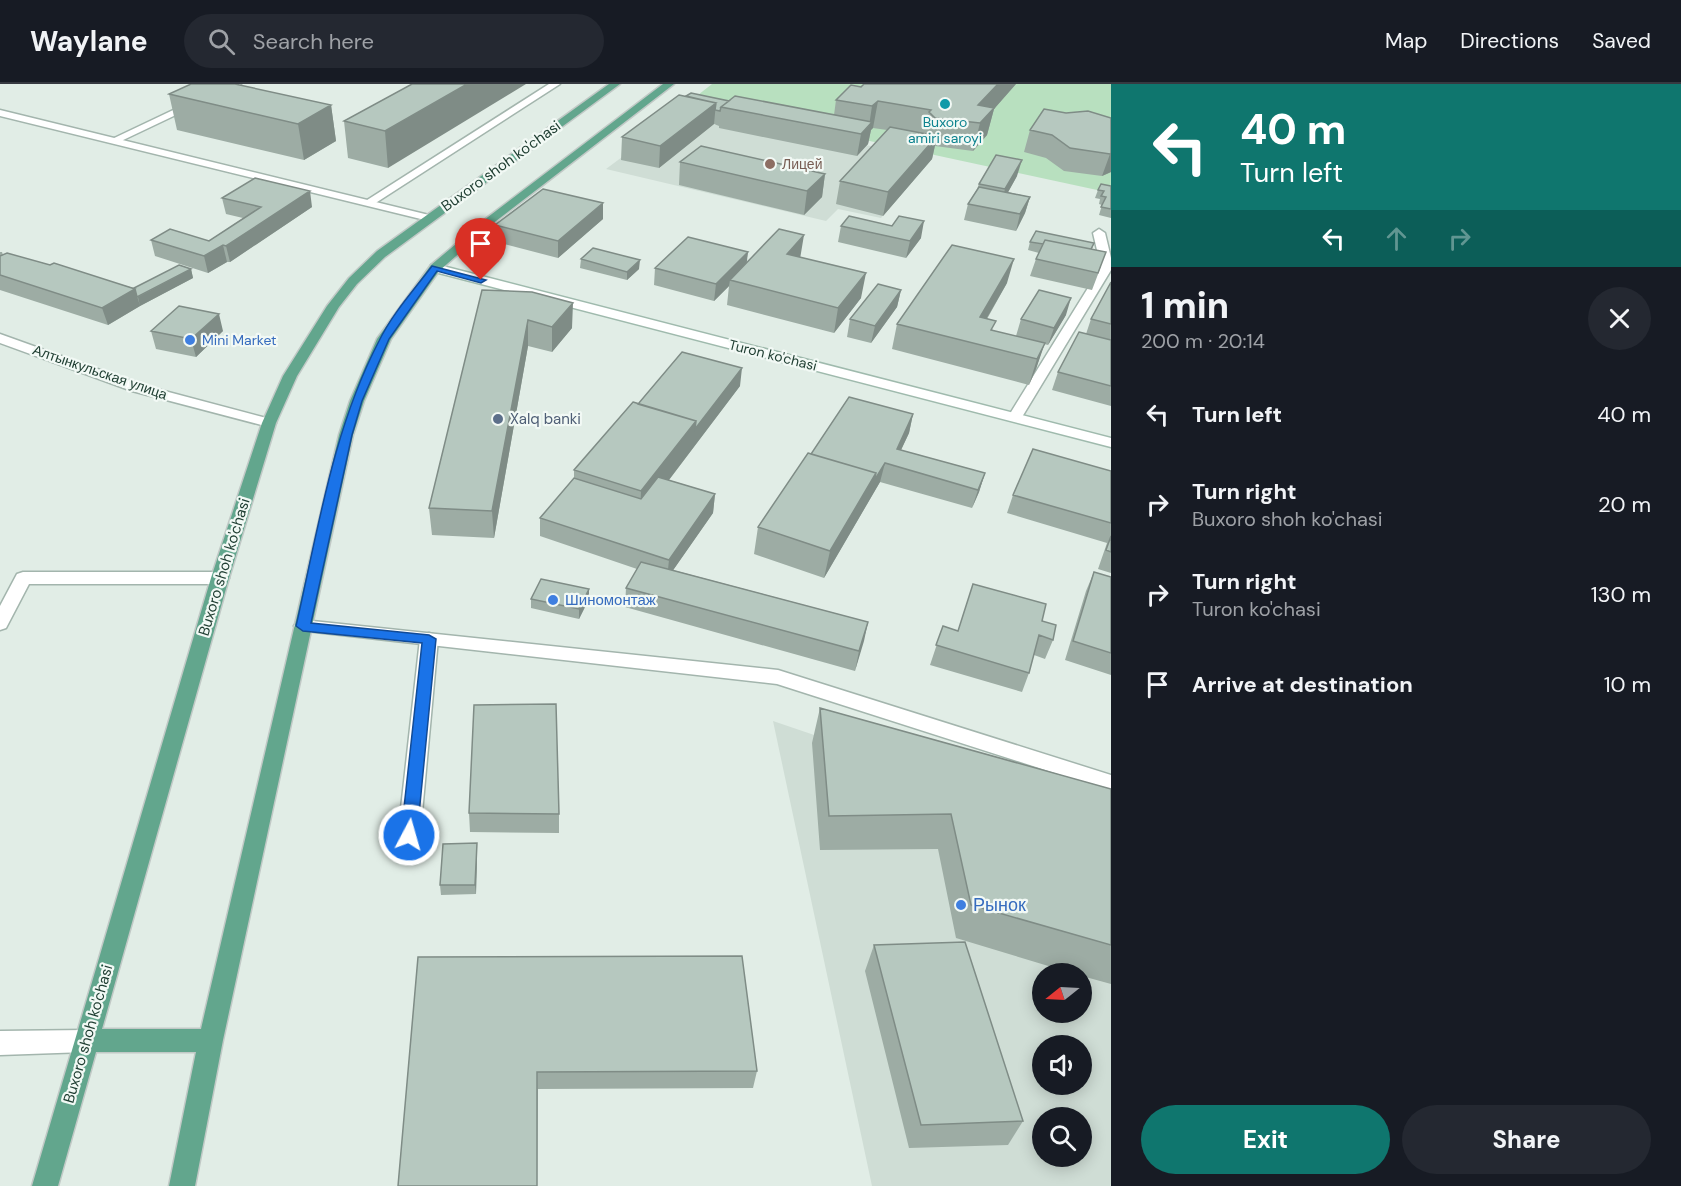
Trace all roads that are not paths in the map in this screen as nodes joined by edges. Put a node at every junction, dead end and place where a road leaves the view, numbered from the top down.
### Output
1 (236, 84) edge
2 (555, 84) edge
3 (615, 84) edge
4 (669, 84) edge
5 (0, 113) edge
6 (115, 140) junction
7 (370, 202) junction
8 (429, 218) junction
9 (1099, 232) dead end
10 (435, 268) junction
11 (0, 338) edge
12 (1016, 417) junction
13 (269, 423) junction
14 (1111, 443) edge
15 (220, 578) junction
16 (0, 624) edge
17 (303, 626) junction
18 (429, 639) junction
19 (1111, 783) edge
20 (409, 835) dead end
21 (211, 1040) junction
22 (86, 1041) junction
23 (0, 1043) edge
24 (45, 1186) edge
25 (182, 1186) edge

1 - 6 street
2 - 7 street
3 - 8 main road, Buxoro shoh ko'chasi
4 - 10 main road
5 - 6 street
6 - 7 street
7 - 8 street
8 - 13 main road, Buxoro shoh ko'chasi
9 - 12 street
10 - 12 street, Turon ko'chasi
10 - 17 main road
11 - 13 street, Алтынкульская улица
12 - 14 street, Turon ko'chasi
13 - 15 main road, Buxoro shoh ko'chasi
15 - 16 street
15 - 22 main road, Buxoro shoh ko'chasi
17 - 18 street
17 - 21 main road
18 - 19 street
18 - 20 street
21 - 22 main road
21 - 25 main road
22 - 23 street
22 - 24 main road, Buxoro shoh ko'chasi

